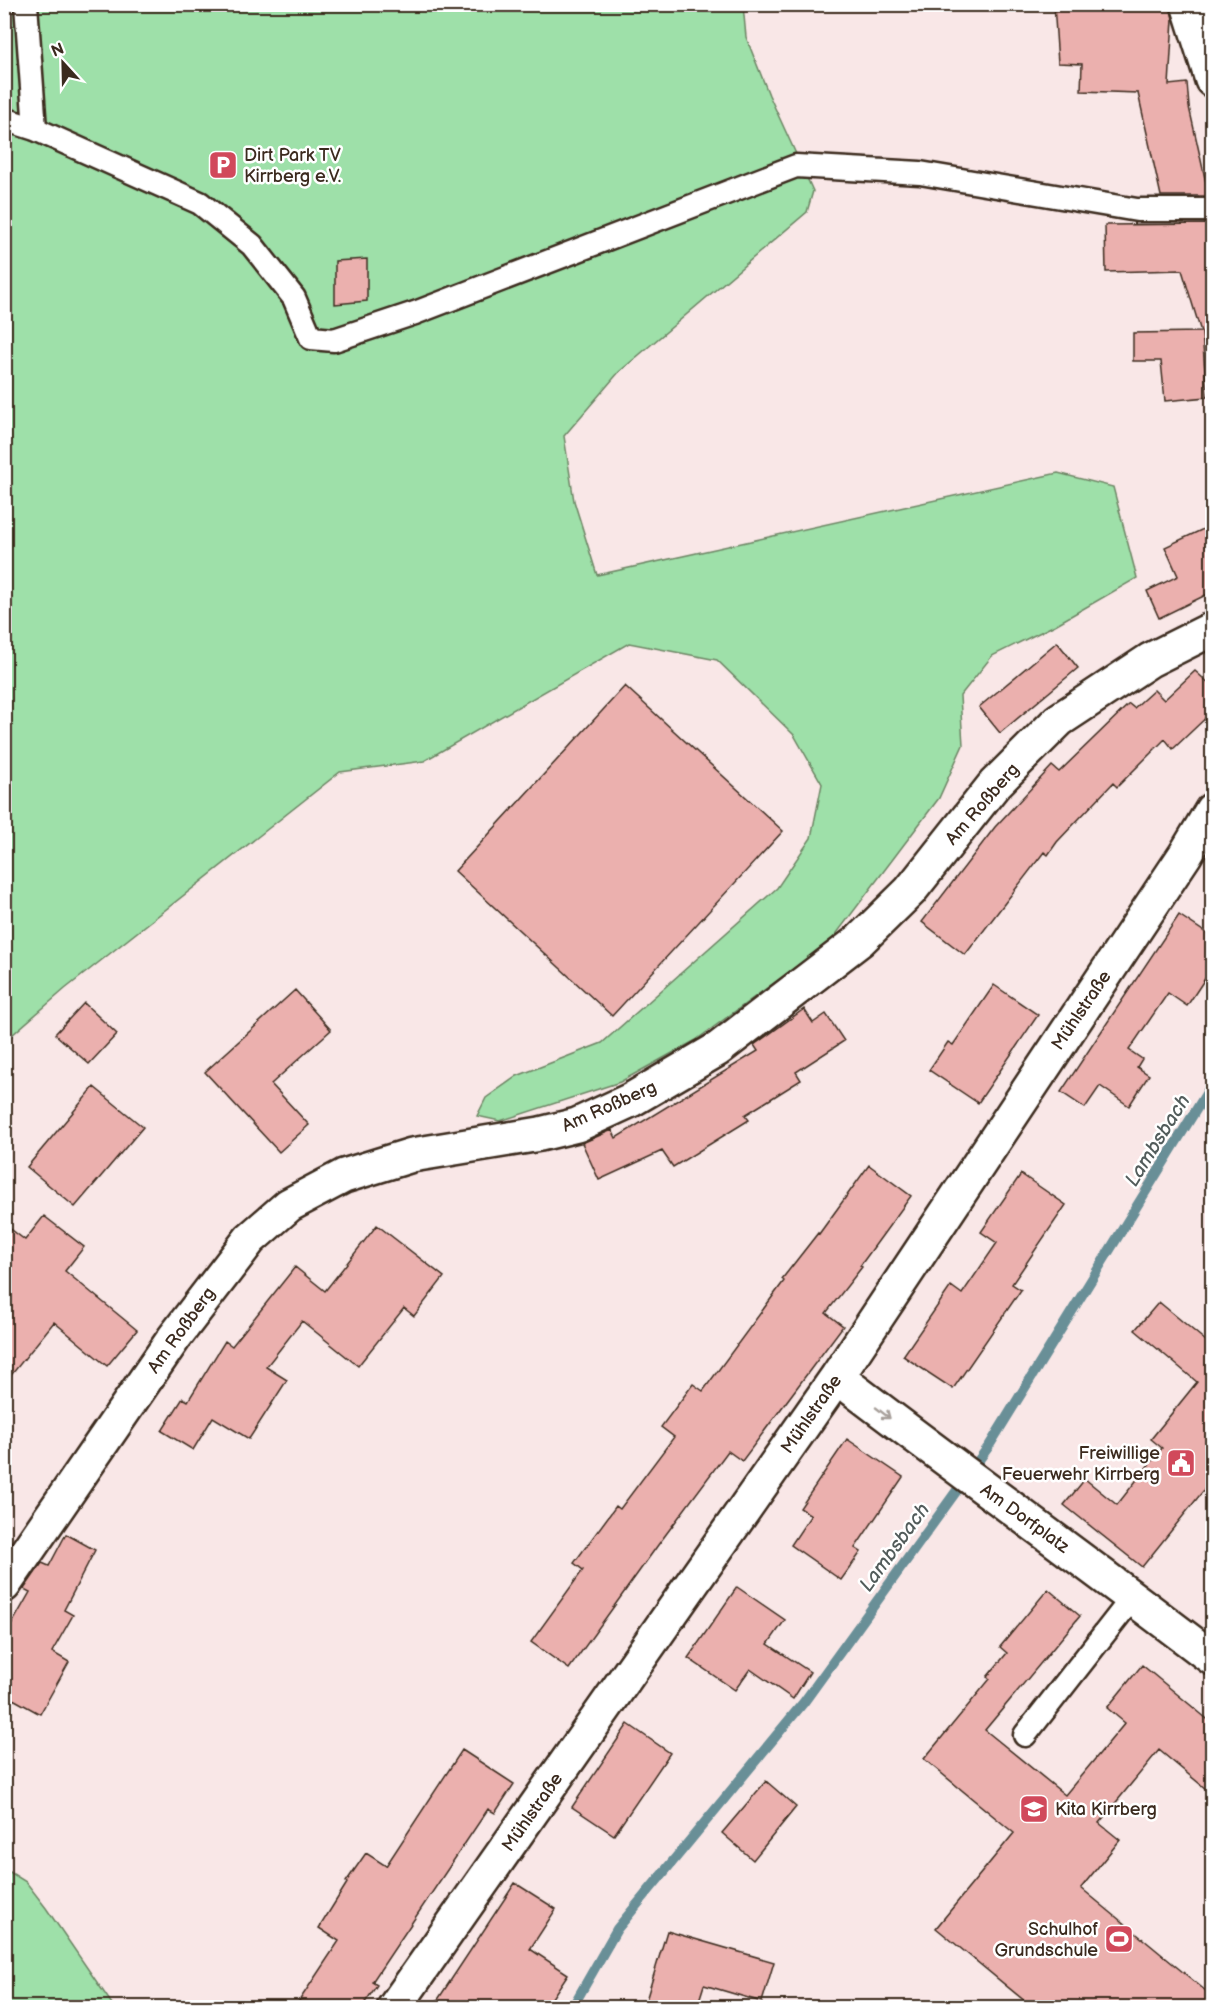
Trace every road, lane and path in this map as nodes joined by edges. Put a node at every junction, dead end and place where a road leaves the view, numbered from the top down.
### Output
1 (26, 4) edge
2 (1188, 4) edge
3 (1212, 80) edge
4 (4, 119) edge
5 (35, 129) junction
6 (1212, 210) edge
7 (1212, 629) edge
8 (1212, 810) edge
9 (837, 1377) junction
10 (4, 1585) edge
11 (1133, 1597) junction
12 (1212, 1658) edge
13 (1025, 1735) dead end
14 (394, 2007) edge

1 - 5 lane
2 - 3 street
4 - 5 lane
5 - 6 lane
7 - 10 street, Am Roßberg
8 - 9 street, Mühlstraße
9 -> 11 street, Am Dorfplatz
9 - 14 street, Mühlstraße
11 - 12 street, Am Dorfplatz
11 - 13 lane

